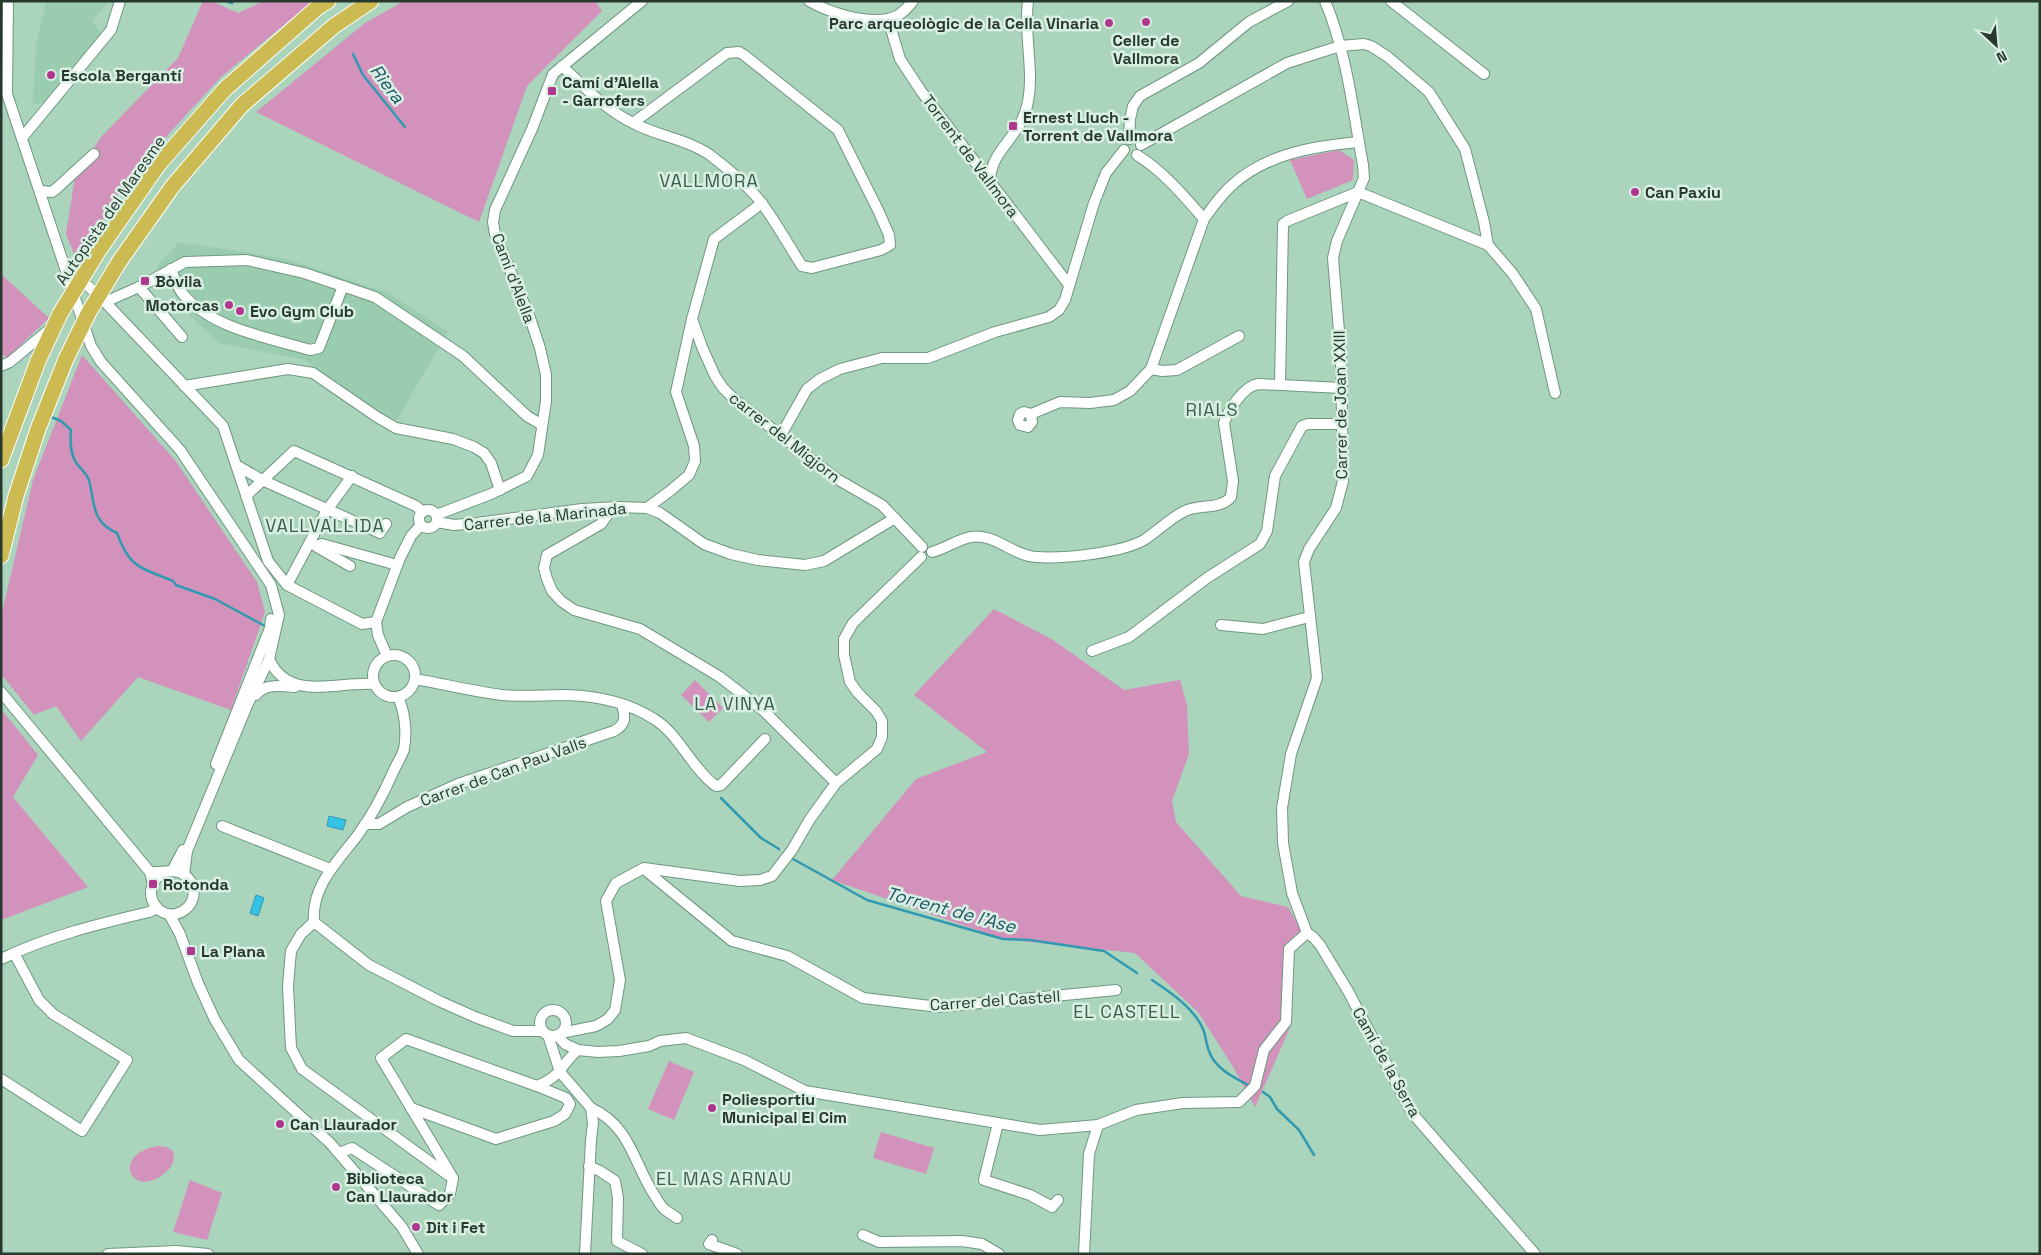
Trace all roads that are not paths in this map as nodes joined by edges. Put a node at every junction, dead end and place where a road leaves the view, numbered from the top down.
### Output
1 (8, 1) edge
2 (120, 1) edge
3 (328, 1) edge
4 (371, 1) edge
5 (642, 1) edge
6 (809, 1) edge
7 (913, 1) edge
8 (1028, 1) edge
9 (1288, 1) edge
10 (1325, 1) edge
11 (1391, 1) edge
12 (888, 19) junction
13 (1340, 46) junction
14 (562, 66) junction
15 (1484, 74) dead end
16 (632, 123) junction
17 (22, 138) junction
18 (1129, 139) junction
19 (1359, 142) junction
20 (1124, 150) junction
21 (1139, 150) junction
22 (94, 154) dead end
23 (995, 156) junction
24 (973, 159) junction
25 (990, 180) junction
26 (40, 191) junction
27 (1358, 192) junction
28 (762, 203) junction
29 (1204, 219) junction
30 (1488, 245) junction
31 (174, 267) junction
32 (70, 278) junction
33 (1069, 285) junction
34 (343, 286) junction
35 (139, 287) junction
36 (106, 302) junction
37 (78, 304) junction
38 (692, 319) junction
39 (1239, 336) dead end
40 (182, 337) dead end
41 (1, 366) edge
42 (1152, 369) junction
43 (1280, 385) junction
44 (184, 386) junction
45 (1342, 388) junction
46 (1555, 393) dead end
47 (1031, 414) dead end
48 (1343, 424) junction
49 (542, 425) junction
50 (781, 435) junction
51 (1, 460) edge
52 (236, 465) junction
53 (352, 476) junction
54 (262, 480) junction
55 (500, 490) junction
56 (246, 496) junction
57 (613, 507) junction
58 (647, 508) junction
59 (327, 510) junction
60 (423, 512) junction
61 (437, 518) junction
62 (895, 518) junction
63 (386, 524) dead end
64 (421, 525) junction
65 (313, 544) junction
66 (348, 551) junction
67 (921, 552) junction
68 (1, 556) edge
69 (340, 560) junction
70 (397, 564) junction
71 (350, 566) dead end
72 (287, 585) junction
73 (275, 601) junction
74 (1309, 617) junction
75 (376, 622) junction
76 (1221, 625) dead end
77 (270, 628) junction
78 (1092, 651) dead end
79 (387, 656) junction
80 (269, 659) junction
81 (277, 674) junction
82 (261, 676) junction
83 (415, 679) junction
84 (374, 684) junction
85 (273, 686) junction
86 (308, 687) junction
87 (1, 692) edge
88 (398, 697) junction
89 (622, 704) junction
90 (246, 708) junction
91 (230, 728) junction
92 (765, 739) dead end
93 (836, 783) junction
94 (364, 824) junction
95 (222, 826) dead end
96 (644, 868) junction
97 (330, 869) junction
98 (150, 872) junction
99 (168, 872) junction
100 (184, 875) junction
101 (153, 884) junction
102 (151, 897) junction
103 (157, 908) junction
104 (181, 912) junction
105 (169, 914) junction
106 (136, 915) junction
107 (314, 922) junction
108 (1307, 933) junction
109 (180, 934) junction
110 (14, 953) junction
111 (1, 959) edge
112 (1116, 990) dead end
113 (565, 1020) junction
114 (586, 1028) junction
115 (549, 1031) junction
116 (574, 1032) junction
117 (574, 1048) junction
118 (560, 1072) junction
119 (1, 1079) edge
120 (537, 1086) junction
121 (412, 1108) junction
122 (592, 1108) junction
123 (998, 1123) junction
124 (1098, 1126) junction
125 (339, 1153) junction
126 (589, 1166) junction
127 (453, 1178) junction
128 (1058, 1200) dead end
129 (677, 1218) dead end
130 (863, 1235) dead end
131 (712, 1240) dead end
132 (108, 1254) edge
133 (208, 1254) edge
134 (418, 1254) edge
135 (585, 1254) edge
136 (642, 1254) edge
137 (737, 1254) edge
138 (999, 1254) edge
139 (1084, 1254) edge
140 (1535, 1254) edge

1 - 17 street
2 - 17 street
3 - 51 highway, Autopista del Maresme, bridge
4 - 68 highway, bridge
5 - 14 street, Camí d'Alella
6 - 12 street
7 - 12 street
8 - 23 street
9 - 18 street
10 - 13 street, Carrer de Joan XXIII
11 - 15 street
12 - 24 street, Torrent de Vallmora
13 - 19 street, Carrer de Joan XXIII
13 - 21 street
13 - 30 street
14 - 16 street
14 - 49 street, Camí d'Alella
16 - 28 street
16 - 28 street
17 - 26 street
18 - 20 street
18 - 21 street
19 - 27 street, Carrer de Joan XXIII
19 - 29 street
20 - 21 street
20 - 33 street
21 - 29 street
22 - 26 street
23 - 24 street
23 - 25 street
24 - 25 street, Torrent de Vallmora
25 - 33 street, Torrent de Vallmora
26 - 32 street
27 - 30 street
27 - 43 street
27 - 45 street, Carrer de Joan XXIII
28 - 38 street
29 - 42 street
30 - 46 street
31 - 34 street
31 - 34 street
31 - 35 street
32 - 36 street
32 - 37 street
33 - 50 street
34 - 49 street
35 - 36 street
35 - 40 street
36 - 44 street
37 - 41 street
37 - 73 street
38 - 50 street, carrer del Migjorn
38 - 58 street, Carrer de la Marinada
39 - 42 street
42 - 47 street
43 - 45 street
43 - 67 street
44 - 52 street
44 - 55 street
45 - 48 street, Carrer de Joan XXIII
48 - 74 street, Carrer de Joan XXIII
48 - 78 street
49 - 55 street, Camí d'Alella
50 - 62 street, carrer del Migjorn
52 - 54 street
52 - 56 street
53 - 54 street
53 - 59 street
53 - 60 street
54 - 56 street
54 - 59 street
55 - 61 street, Camí d'Alella
56 - 72 street
57 - 58 street, Carrer de la Marinada
57 - 61 street, Carrer de la Marinada
57 - 93 street
58 - 62 street
59 - 63 street
59 - 65 street
60 - 61 street
60 - 64 street
61 - 64 street
62 - 67 street, carrer del Migjorn
64 - 70 street
65 - 66 street
65 - 69 street
65 - 72 street
66 - 69 street
66 - 70 street
67 - 93 street
69 - 71 street
70 - 75 street
72 - 75 street
73 - 77 street
73 - 80 street
74 - 76 street
74 - 108 street, Carrer de Joan XXIII
75 - 79 street
77 - 82 street
77 - 91 street
79 - 83 street
79 - 84 street
80 - 81 street
80 - 82 street
81 - 82 street
81 - 86 street
82 - 85 street
82 - 90 street
82 - 91 street
83 - 88 street
83 - 89 street
84 - 86 street
84 - 88 street
85 - 86 street
85 - 90 street
87 - 98 street
88 - 94 street
89 - 92 street
89 - 94 street, Carrer de Can Pau Valls
90 - 100 street
91 - 99 street
93 - 96 street
94 - 97 street
95 - 97 street
96 - 112 street, Carrer del Castell
96 - 114 street
97 - 107 street
98 - 99 street
98 - 101 street
99 - 100 street
99 - 101 street
100 - 104 street
101 - 102 street
102 - 103 street
102 - 106 street
103 - 105 street
103 - 106 street
104 - 105 street
104 - 109 street
105 - 109 street
106 - 110 street
107 - 115 street
107 - 127 street
108 - 124 street
108 - 140 street, Camí de la Serra
109 - 125 street
110 - 111 street
110 - 119 street
113 - 114 street
113 - 115 street
113 - 115 street
114 - 116 street
115 - 116 street
115 - 117 street
115 - 118 street
116 - 117 street
117 - 118 street
117 - 123 street
118 - 120 street
118 - 122 street
120 - 121 street
120 - 121 street
121 - 127 street
122 - 126 street
122 - 129 street
123 - 124 street
123 - 128 street
124 - 139 street
125 - 127 street
125 - 134 street
126 - 135 street
126 - 136 street
130 - 138 street
131 - 137 street
132 - 133 street

